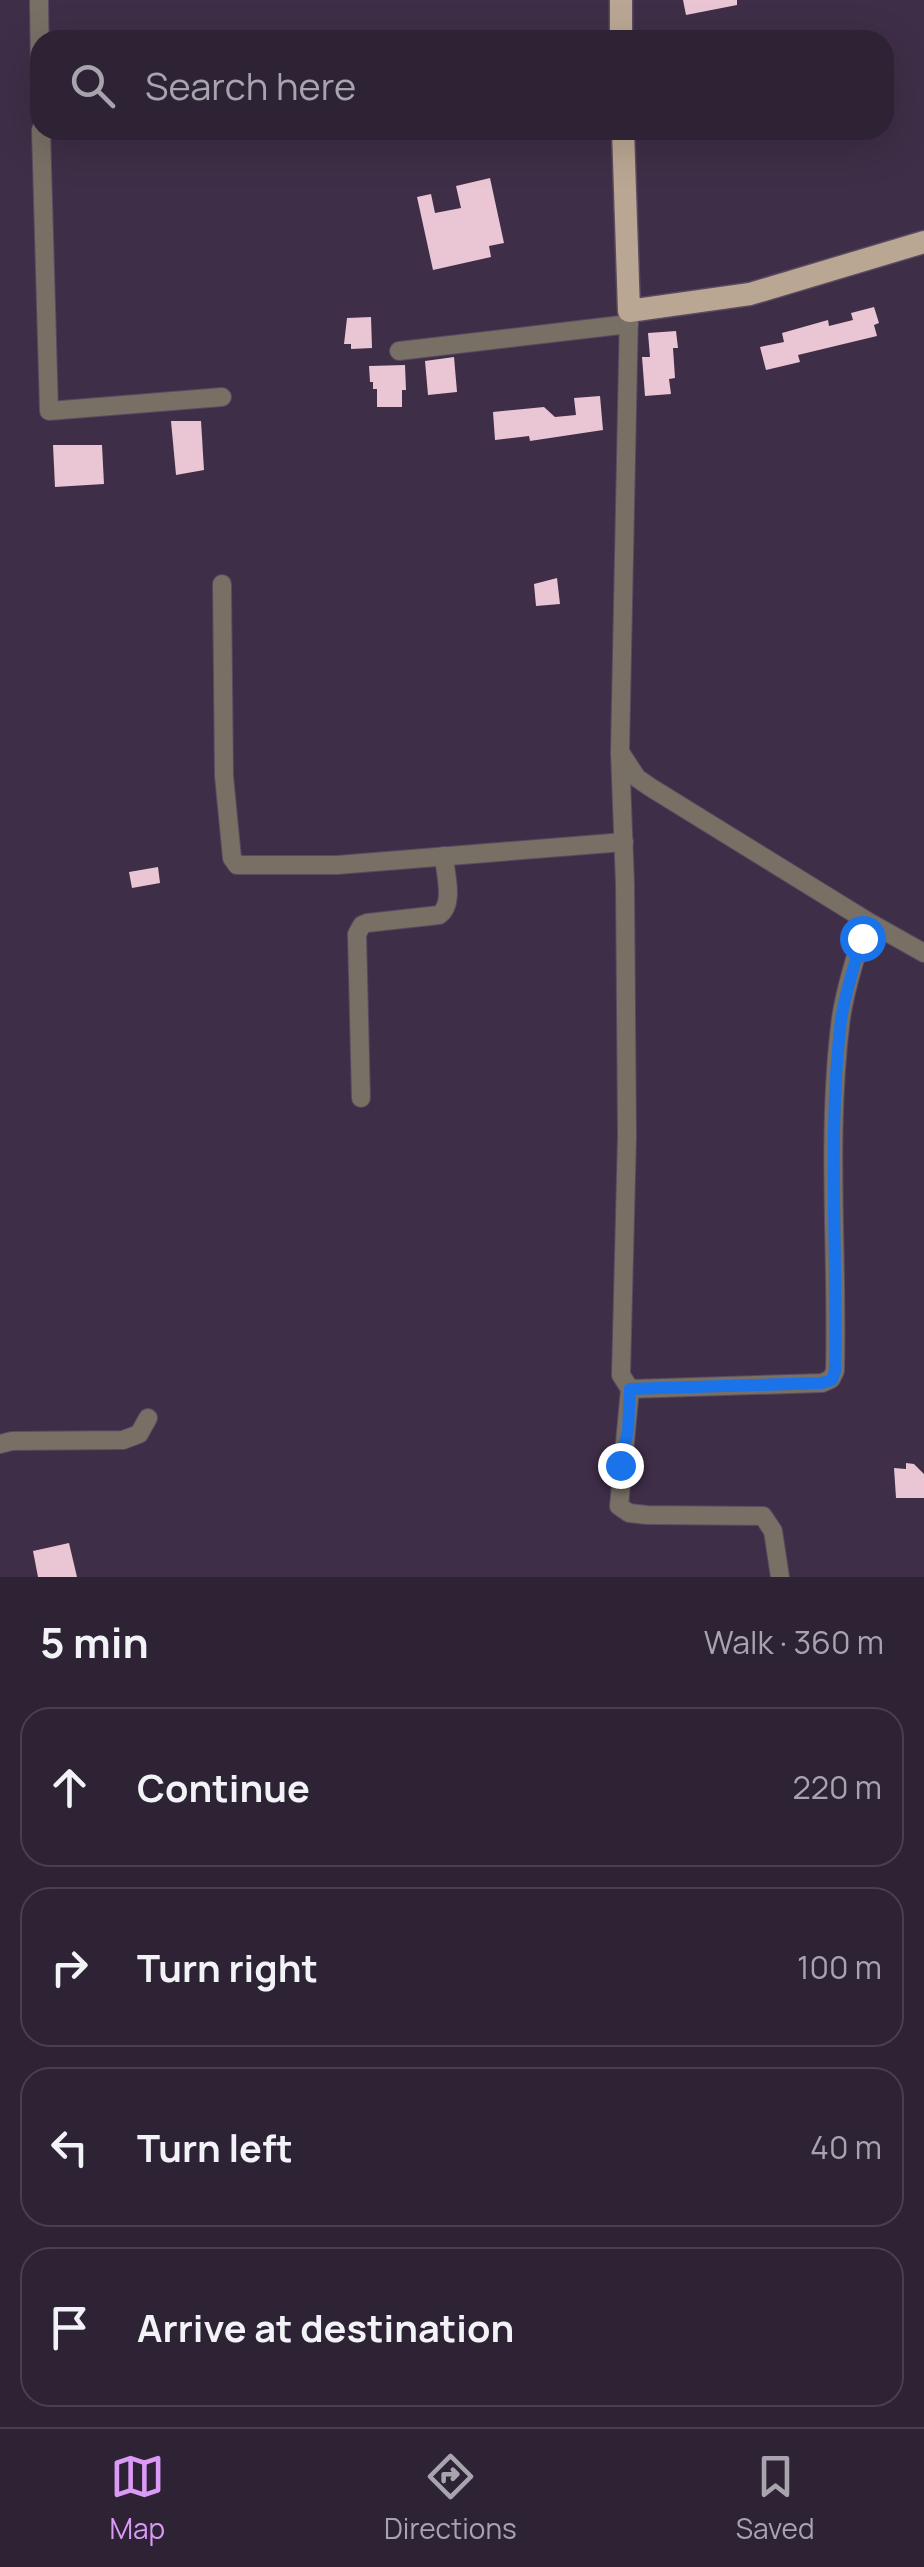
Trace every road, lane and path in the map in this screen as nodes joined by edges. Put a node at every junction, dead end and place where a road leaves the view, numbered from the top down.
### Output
1 (39, 0) edge
2 (621, 0) edge
3 (39, 30) edge
4 (621, 30) edge
5 (41, 140) edge
6 (623, 140) edge
7 (924, 242) edge
8 (629, 318) junction
9 (399, 350) dead end
10 (222, 397) dead end
11 (222, 584) dead end
12 (620, 752) junction
13 (624, 842) junction
14 (444, 856) junction
15 (867, 922) junction
16 (924, 953) edge
17 (361, 1098) dead end
18 (630, 1389) junction
19 (148, 1418) dead end
20 (0, 1444) edge
21 (780, 1577) edge

1 - 3 street
2 - 4 main road
5 - 10 street
6 - 8 main road
7 - 8 main road
8 - 9 street
8 - 12 street
11 - 14 street
12 - 13 street
12 - 15 street
13 - 14 street
13 - 18 street
14 - 17 street
15 - 16 street
15 - 18 street
18 - 21 street
19 - 20 street

